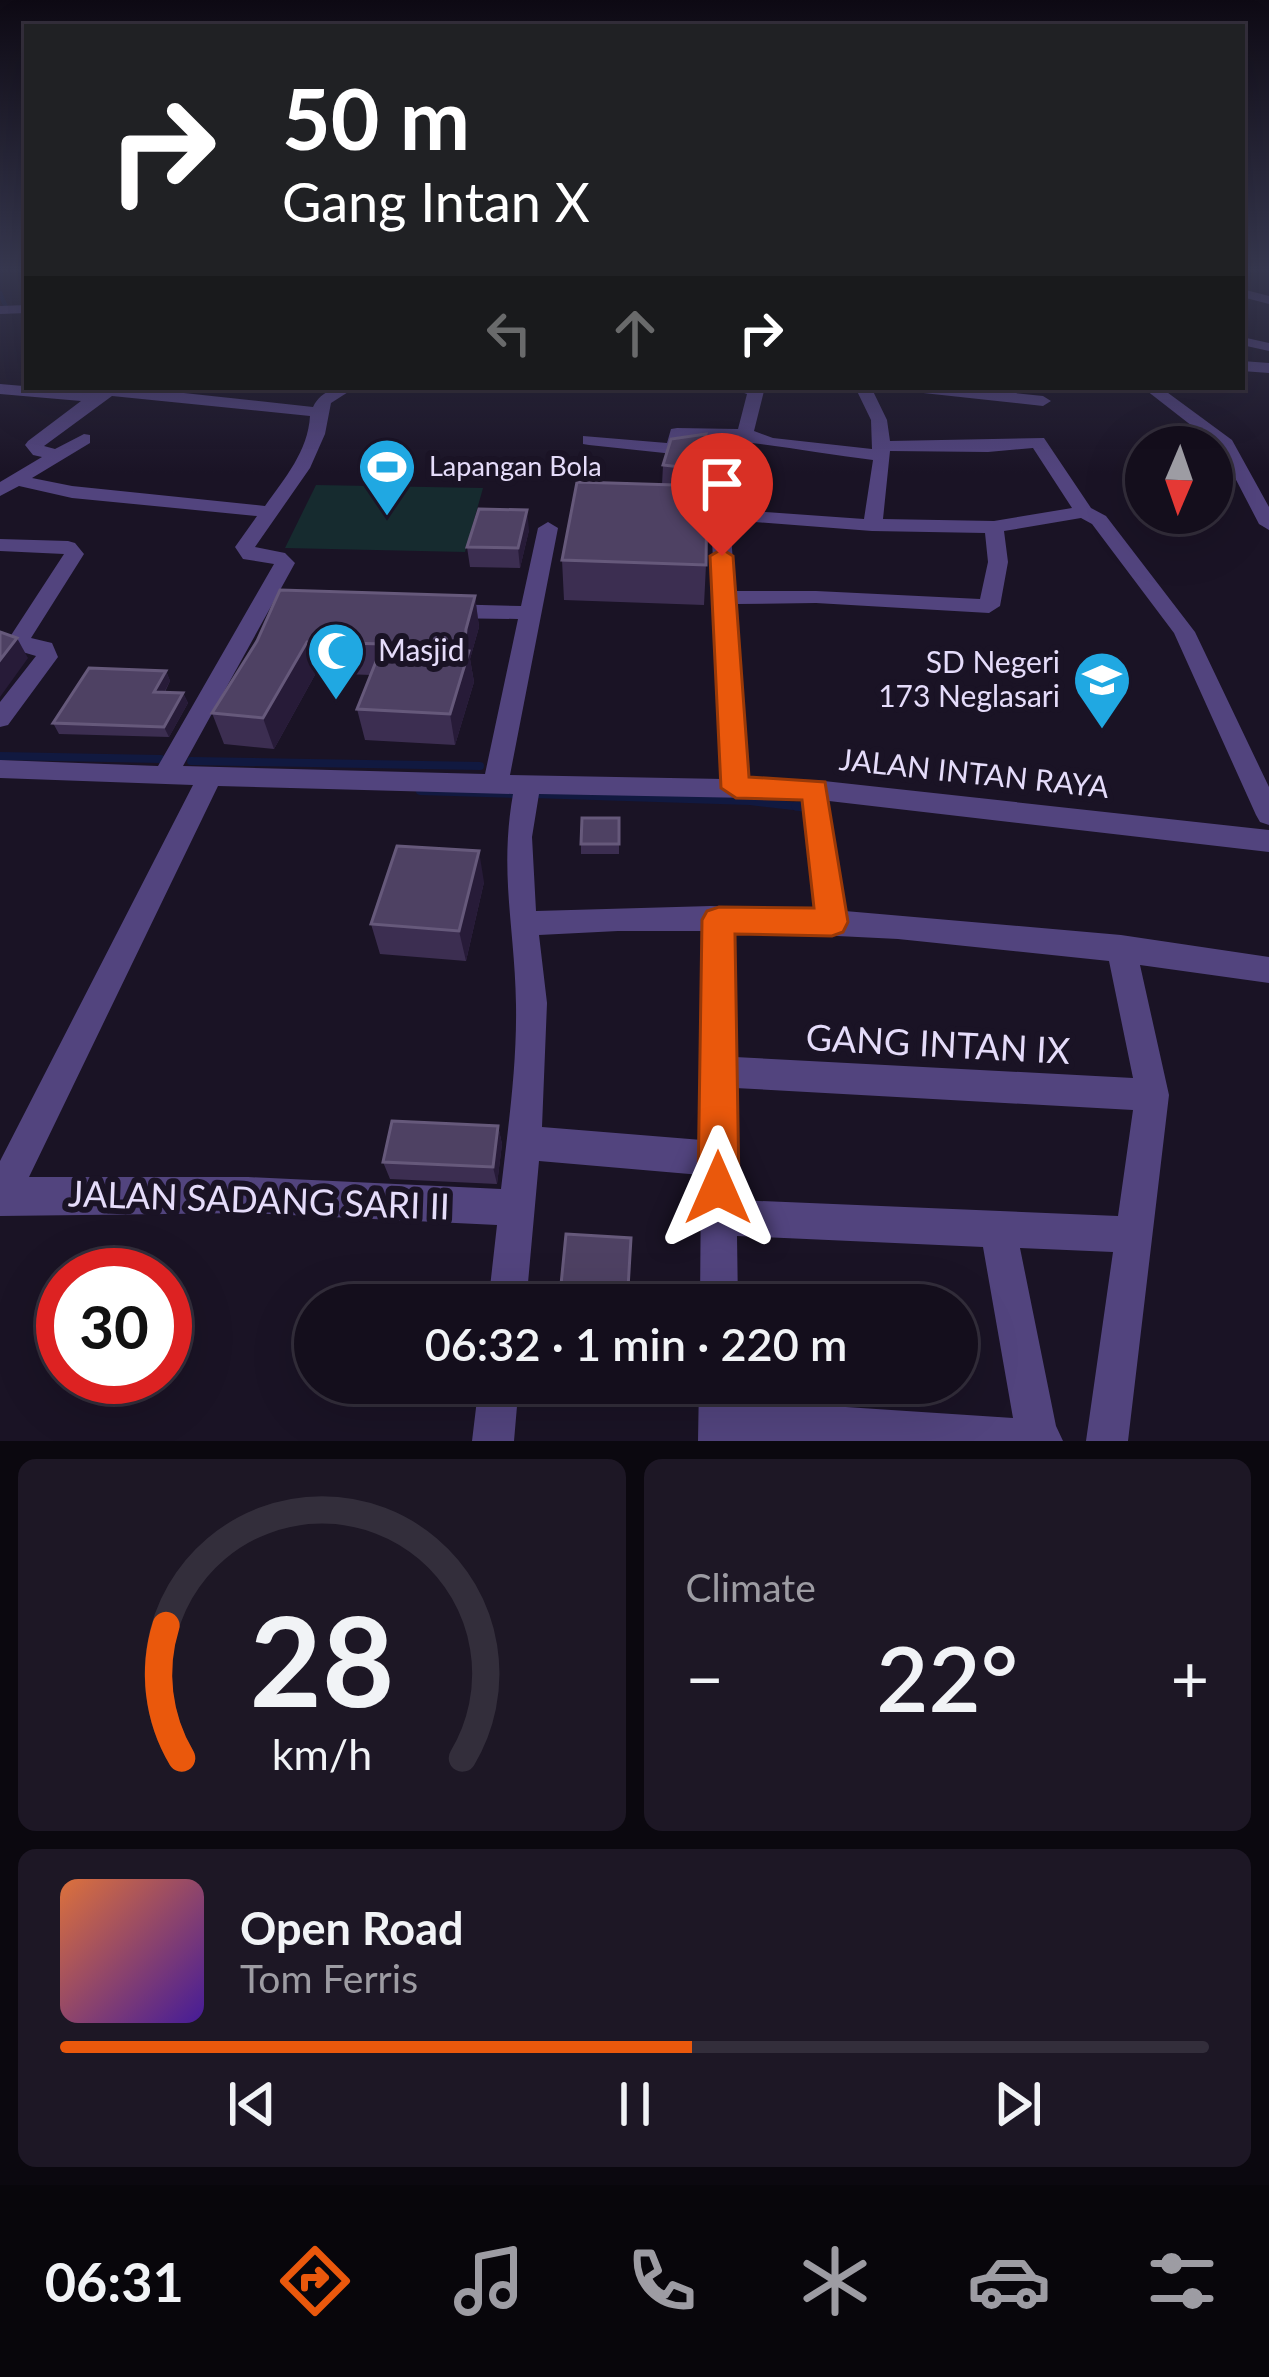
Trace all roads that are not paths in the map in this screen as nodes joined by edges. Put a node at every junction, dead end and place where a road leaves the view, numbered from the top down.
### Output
1 (59, 390) edge
2 (341, 390) edge
3 (751, 390) edge
4 (864, 390) edge
5 (968, 390) edge
6 (1154, 390) edge
7 (110, 392) edge
8 (1040, 394) edge
9 (318, 412) junction
10 (746, 434) junction
11 (84, 439) dead end
12 (590, 440) dead end
13 (1038, 442) junction
14 (879, 450) junction
15 (58, 455) junction
16 (21, 481) junction
17 (0, 490) edge
18 (662, 495) edge
19 (271, 512) junction
20 (1084, 512) junction
21 (720, 514) junction
22 (1269, 524) edge
23 (872, 525) junction
24 (994, 527) junction
25 (548, 528) dead end
26 (0, 545) edge
27 (723, 598) junction
28 (419, 610) edge
29 (531, 613) junction
30 (0, 719) edge
31 (0, 769) edge
32 (165, 776) junction
33 (209, 778) junction
34 (511, 785) junction
35 (736, 788) junction
36 (815, 790) junction
37 (1269, 815) edge
38 (1269, 841) edge
39 (719, 920) junction
40 (832, 922) junction
41 (525, 924) junction
42 (1121, 949) junction
43 (1269, 970) edge
44 (718, 1072) junction
45 (1152, 1095) junction
46 (523, 1143) junction
47 (718, 1159) junction
48 (1, 1197) edge
49 (516, 1208) junction
50 (718, 1217) junction
51 (998, 1231) junction
52 (1134, 1235) junction
53 (509, 1284) edge
54 (718, 1284) edge
55 (497, 1404) edge
56 (719, 1414) edge
57 (493, 1441) edge
58 (1039, 1441) edge
59 (1107, 1441) edge

1 - 7 street
2 - 9 street
3 - 10 street
4 - 14 street
5 - 8 street
6 - 22 street
7 - 9 street
7 - 15 street
8 - 13 street
9 - 19 street
10 - 12 street
10 - 14 street
11 - 15 street
13 - 14 street
13 - 20 street
14 - 23 street
15 - 16 street
16 - 17 street
16 - 19 street
18 - 21 street
19 - 32 street
20 - 24 street
20 - 37 street
21 - 23 street
21 - 27 street
23 - 24 street
24 - 27 street
25 - 29 street
26 - 30 street
27 - 35 street
28 - 29 street
29 - 34 street
31 - 32 street, JALAN INTAN RAYA
32 - 33 street, JALAN INTAN RAYA
33 - 34 street, JALAN INTAN RAYA
33 - 48 street
34 - 35 street, JALAN INTAN RAYA
34 - 41 street
35 - 36 street, JALAN INTAN RAYA
36 - 38 street, JALAN INTAN RAYA
36 - 40 street
39 - 40 street
39 - 41 street
39 - 44 street
40 - 42 street
41 - 46 street
42 - 43 street
42 - 45 street
44 - 45 street, GANG INTAN IX
44 - 47 street
45 - 52 street
46 - 47 street
46 - 49 street
47 - 50 street
48 - 49 street, JALAN SADANG SARI II
49 - 53 street
50 - 51 street
50 - 54 street
51 - 52 street
51 - 58 street
52 - 59 street
55 - 57 street
56 - 58 street

